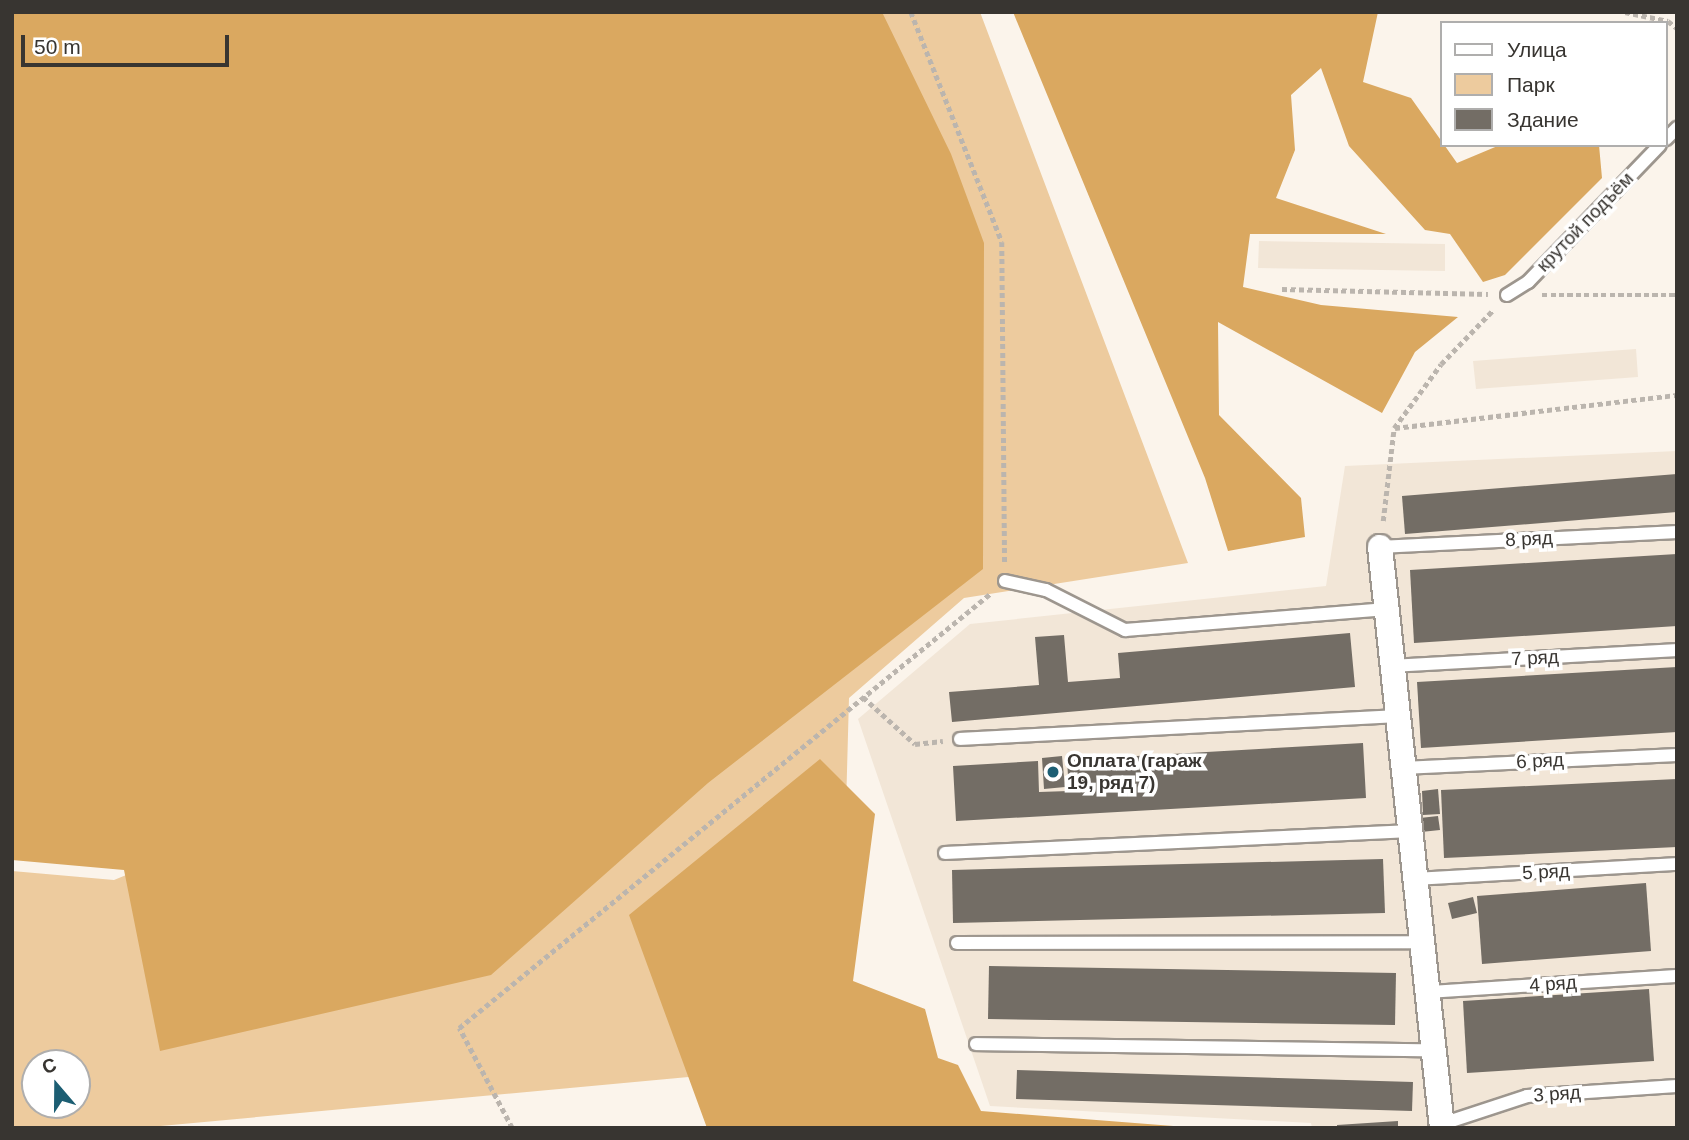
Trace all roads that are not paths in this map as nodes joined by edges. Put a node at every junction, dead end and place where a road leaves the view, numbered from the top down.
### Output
1 (1658, 147) edge
2 (1507, 295) road end
3 (1677, 532) edge
4 (1380, 547) joint
5 (1005, 581) road end
6 (1387, 609) junction
7 (1677, 650) edge
8 (1392, 666) junction
9 (1397, 716) junction
10 (960, 740) road end
11 (1677, 755) edge
12 (1403, 768) junction
13 (1410, 831) junction
14 (945, 853) dead end
15 (1677, 864) edge
16 (1416, 879) junction
17 (1423, 942) junction
18 (957, 943) dead end
19 (1677, 976) edge
20 (1429, 992) junction
21 (976, 1044) dead end
22 (1434, 1051) junction
23 (1677, 1086) edge
24 (1442, 1126) edge

1 - 2 lane, крутой подъём
3 - 4 lane, 8 ряд
4 - 6 street
5 - 6 lane
6 - 8 street
7 - 8 lane, 7 ряд
8 - 9 street
9 - 10 lane
9 - 12 street
11 - 12 lane, 6 ряд
12 - 13 street
13 - 14 lane
13 - 16 street
15 - 16 lane, 5 ряд
16 - 17 street
17 - 18 lane
17 - 20 street
19 - 20 lane, 4 ряд
20 - 22 street
21 - 22 lane
22 - 24 street
23 - 24 lane, 3 ряд

